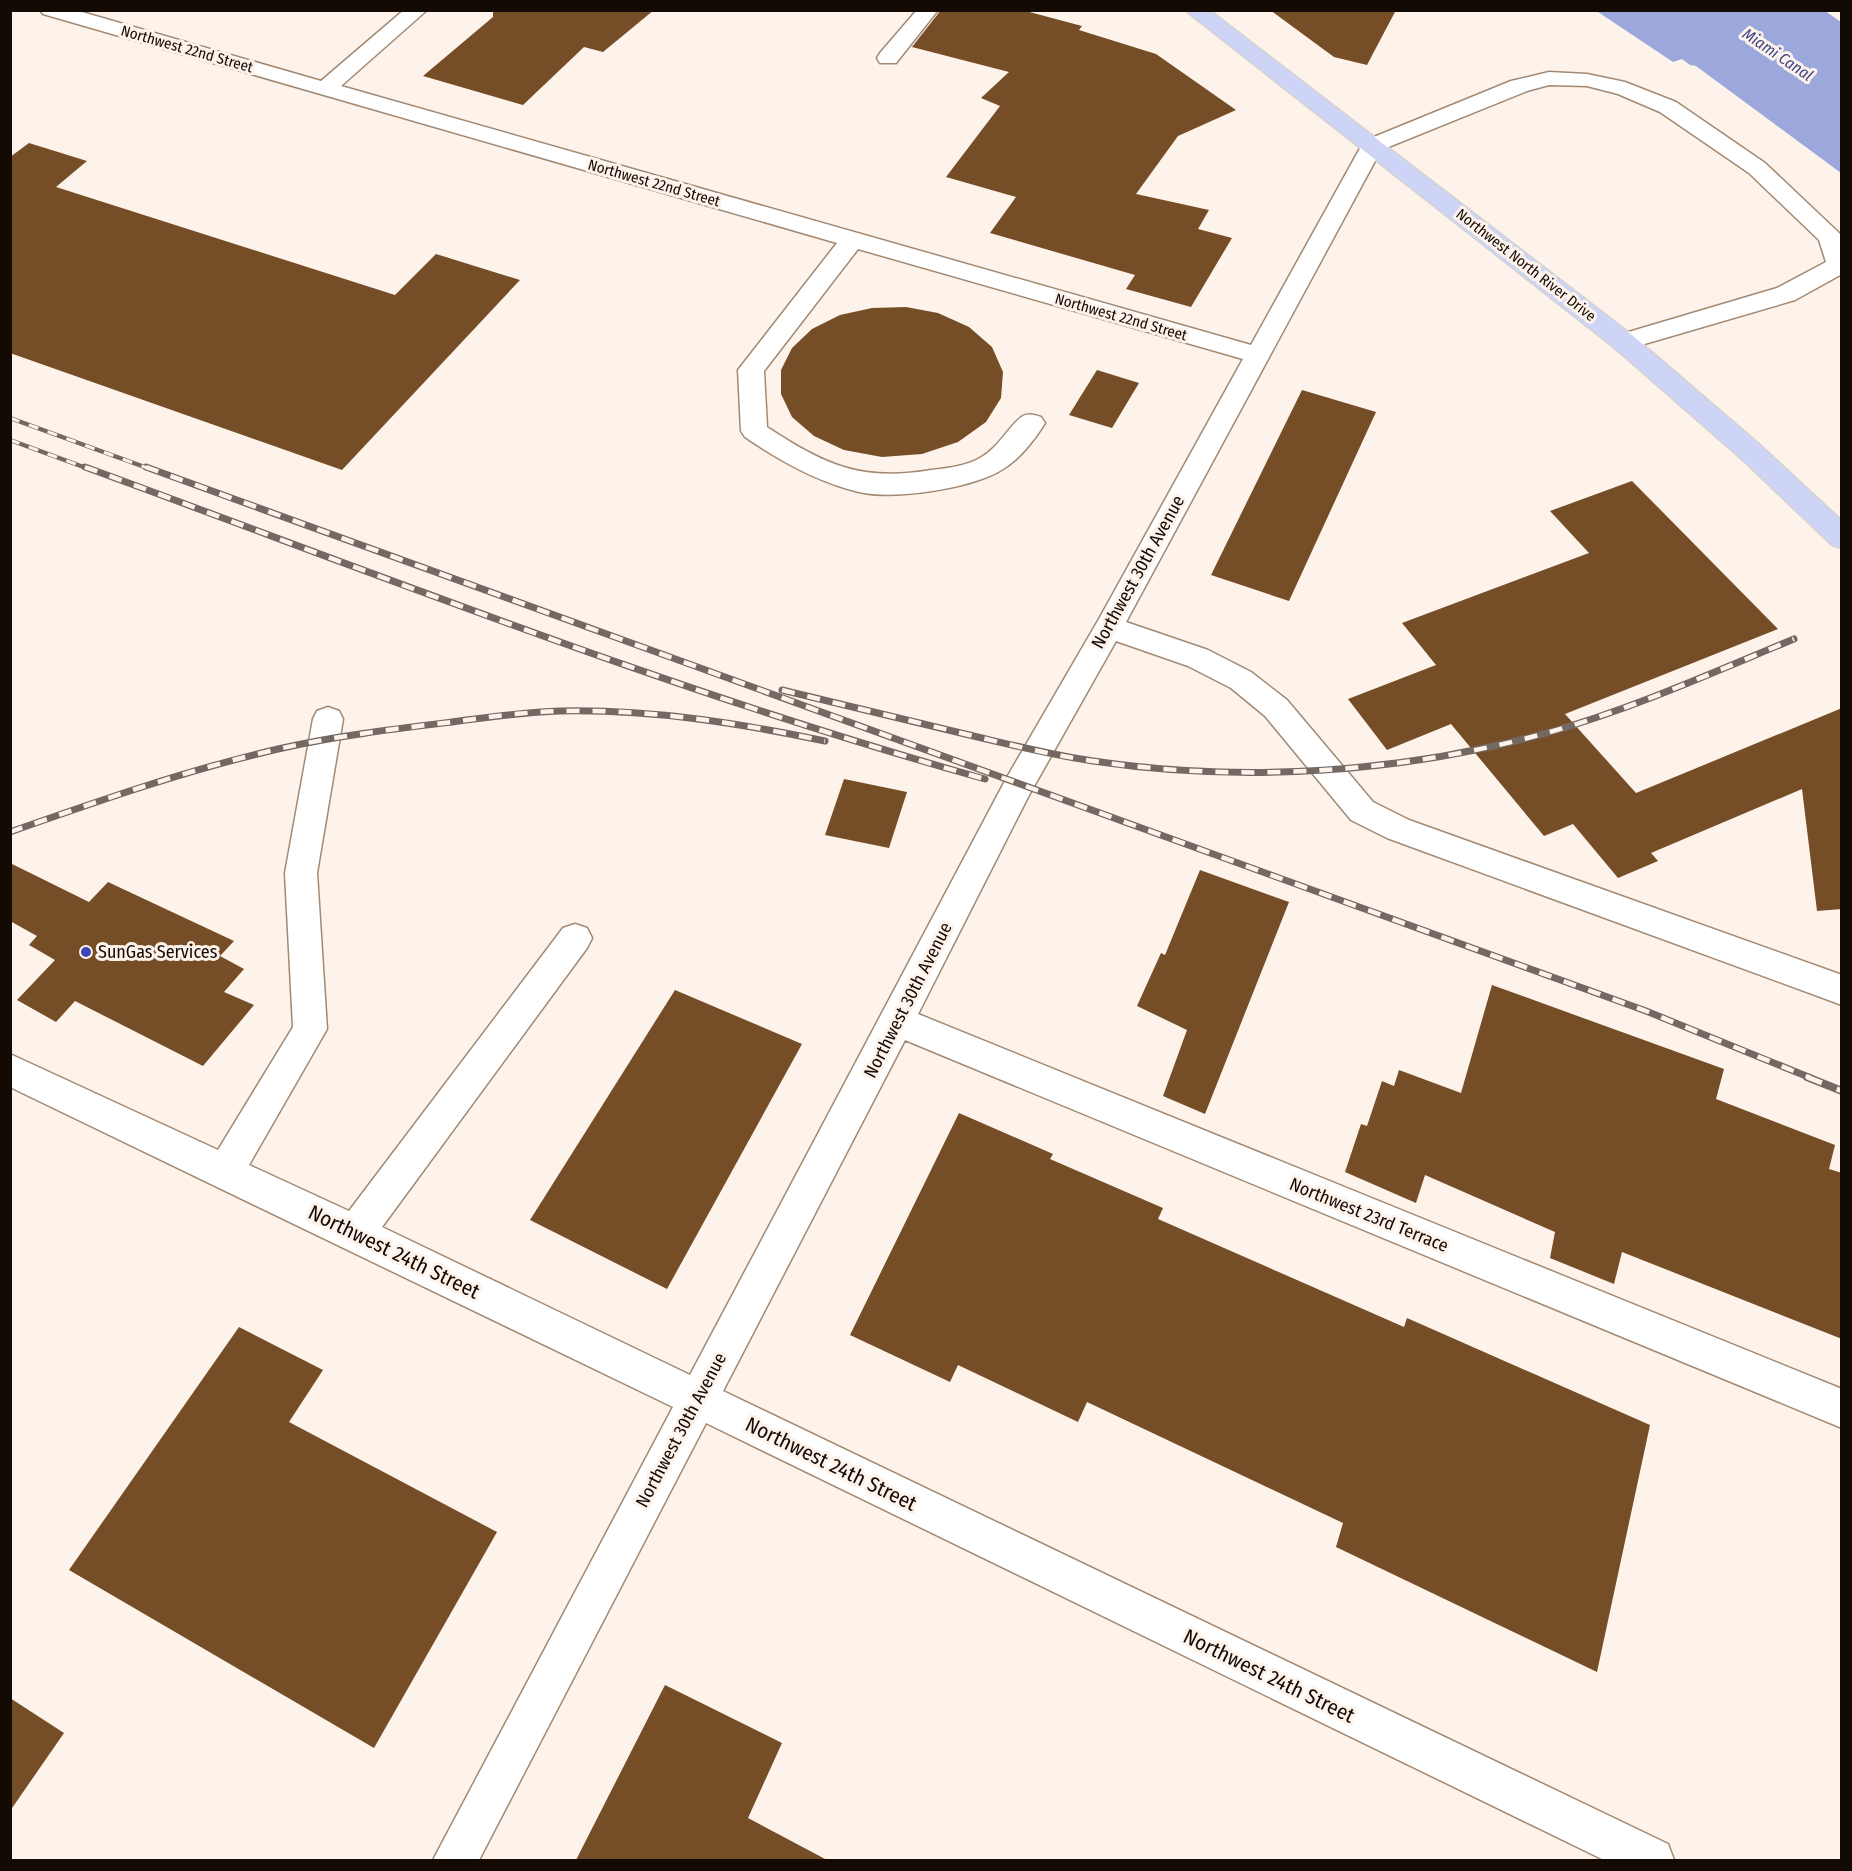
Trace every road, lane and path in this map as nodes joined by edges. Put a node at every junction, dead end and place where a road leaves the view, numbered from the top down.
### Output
1 (50, 10) edge
2 (417, 10) edge
3 (928, 10) edge
4 (1195, 10) edge
5 (888, 58) dead end
6 (326, 88) junction
7 (1372, 146) junction
8 (852, 240) junction
9 (1624, 342) junction
10 (1257, 356) junction
11 (1032, 423) dead end
12 (1842, 538) edge
13 (1109, 627) junction
14 (328, 719) dead end
15 (575, 938) dead end
16 (1842, 990) edge
17 (897, 1021) junction
18 (10, 1070) edge
19 (225, 1171) junction
20 (355, 1233) junction
21 (696, 1399) junction
22 (1842, 1409) edge
23 (455, 1860) edge
24 (1652, 1860) edge

1 - 6 street, Northwest 22nd Street
2 - 6 street
3 - 5 street
4 - 7 main road, Northwest North River Drive
6 - 8 street, Northwest 22nd Street
7 - 9 main road, Northwest North River Drive
7 - 9 street
7 - 10 street, Northwest 30th Avenue
8 - 10 street, Northwest 22nd Street
8 - 11 street
9 - 12 main road, Northwest North River Drive
10 - 13 street, Northwest 30th Avenue
13 - 16 street
13 - 17 street, Northwest 30th Avenue
14 - 19 street
15 - 20 street
17 - 21 street, Northwest 30th Avenue
17 - 22 street, Northwest 23rd Terrace
18 - 19 street, Northwest 24th Street
19 - 20 street, Northwest 24th Street
20 - 21 street, Northwest 24th Street
21 - 23 street, Northwest 30th Avenue
21 - 24 street, Northwest 24th Street

